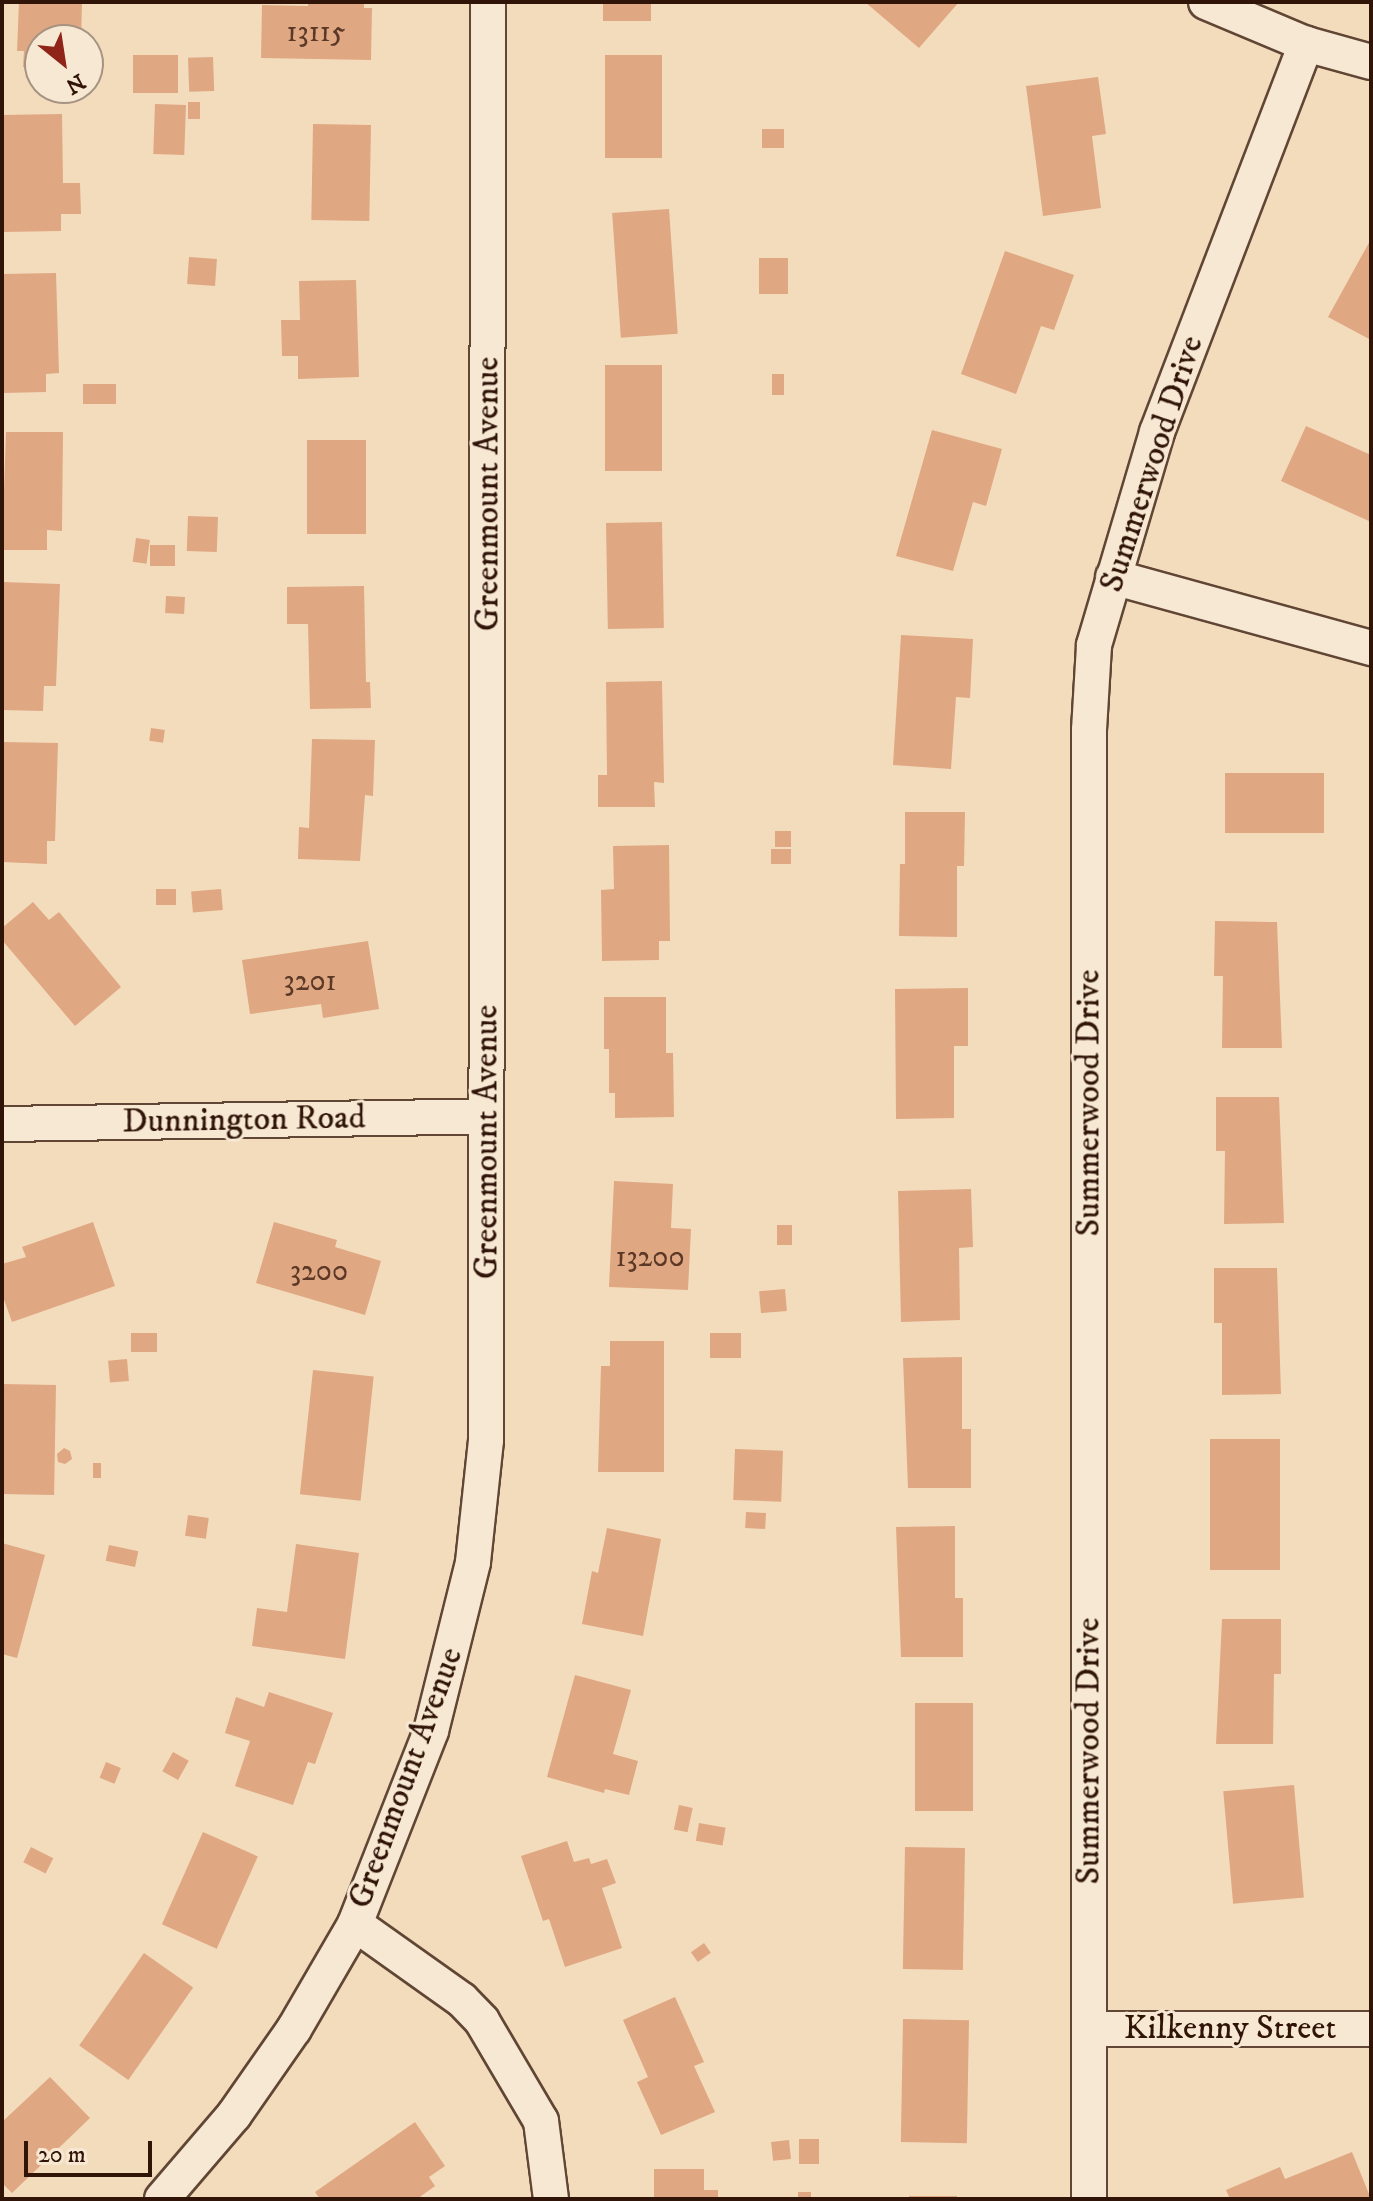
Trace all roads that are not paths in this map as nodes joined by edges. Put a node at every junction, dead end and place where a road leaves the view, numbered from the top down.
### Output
1 (488, 2) edge
2 (1206, 2) edge
3 (1306, 44) junction
4 (1371, 62) edge
5 (1113, 577) junction
6 (1371, 648) edge
7 (486, 1116) junction
8 (2, 1124) edge
9 (355, 1924) junction
10 (1089, 2029) junction
11 (1371, 2029) edge
12 (162, 2199) edge
13 (551, 2199) edge
14 (1089, 2199) edge

1 - 7 street, Greenmount Avenue
2 - 3 street
3 - 4 street
3 - 5 street, Summerwood Drive
5 - 6 street
5 - 10 street, Summerwood Drive
7 - 8 street, Dunnington Road
7 - 9 street, Greenmount Avenue
9 - 12 street, Greenmount Avenue
9 - 13 street
10 - 11 street, Kilkenny Street
10 - 14 street, Summerwood Drive

